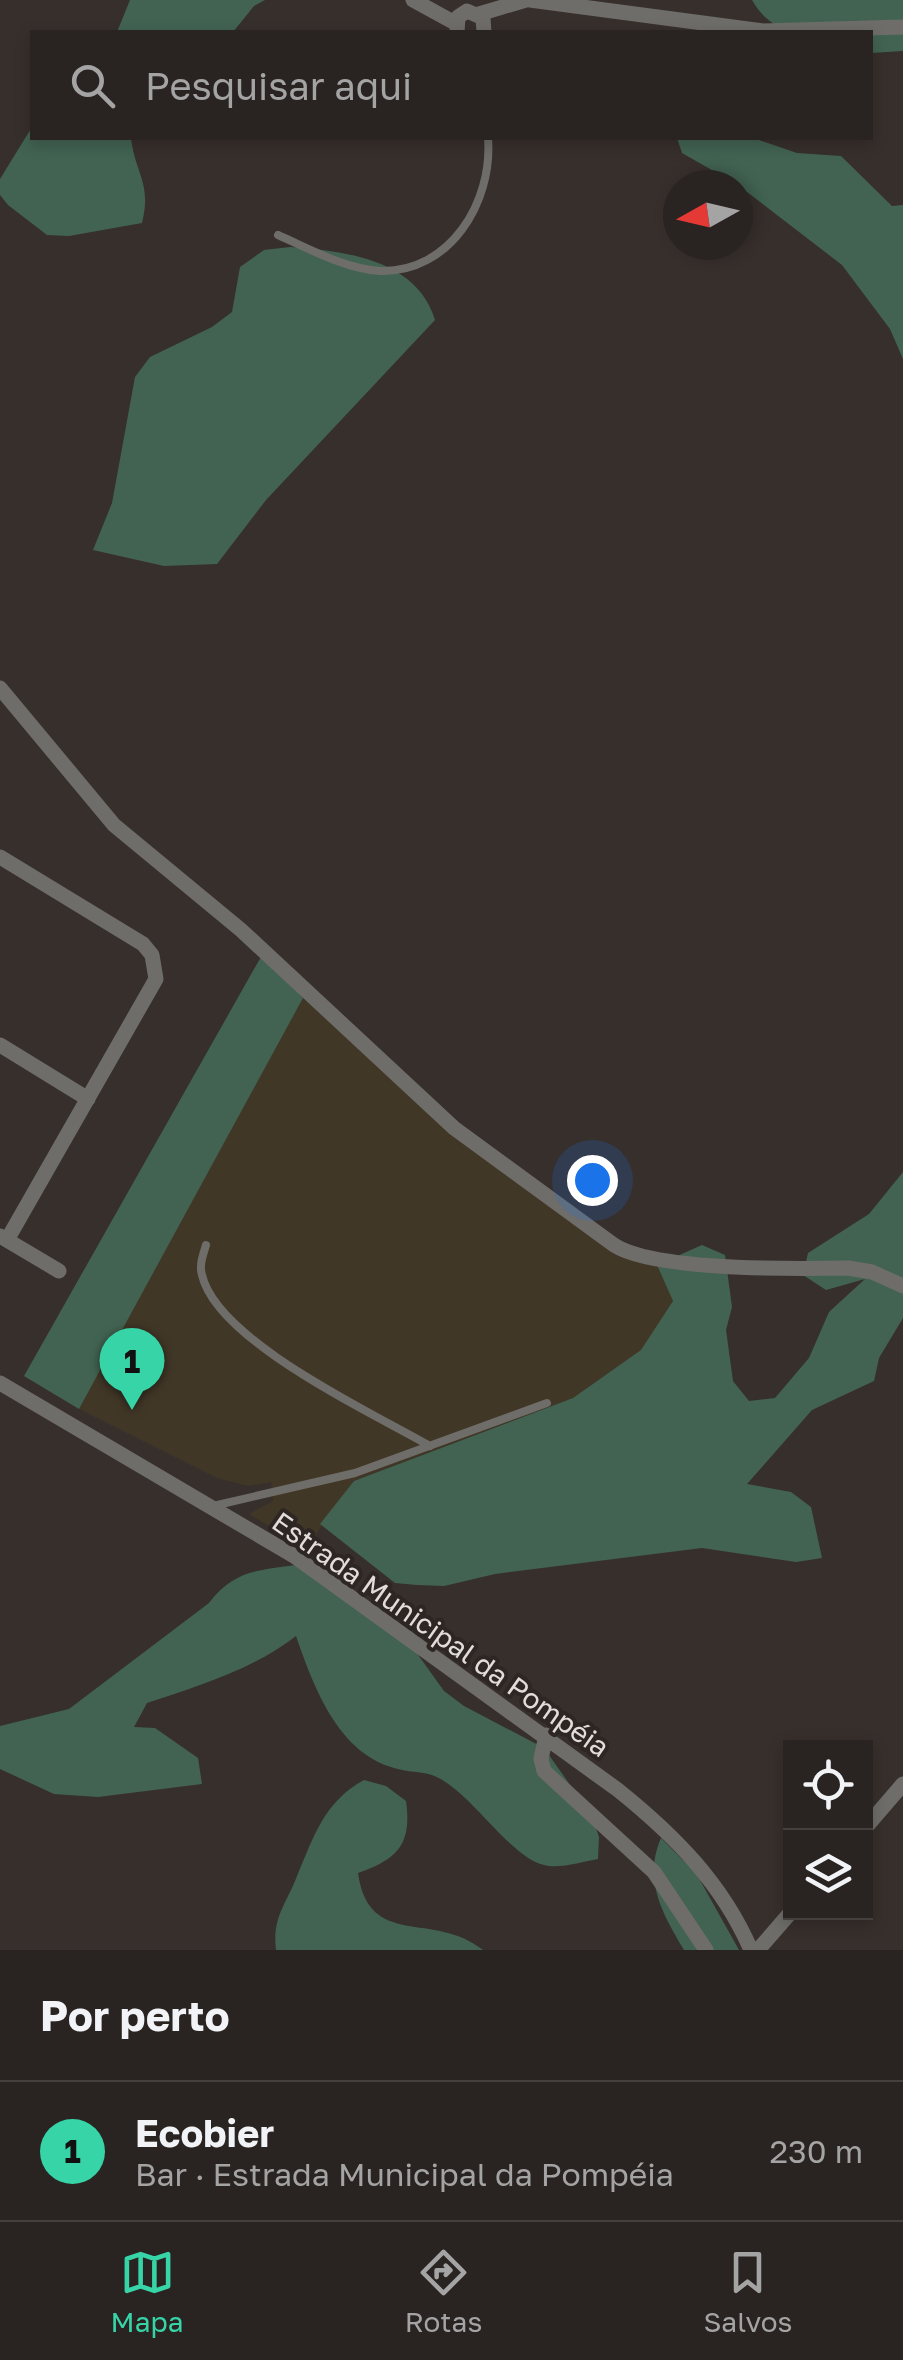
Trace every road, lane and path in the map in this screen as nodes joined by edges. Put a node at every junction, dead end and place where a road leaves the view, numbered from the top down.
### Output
1 (413, 0) edge
2 (528, 0) edge
3 (479, 14) junction
4 (903, 27) edge
5 (456, 28) edge
6 (484, 30) edge
7 (754, 30) edge
8 (797, 30) edge
9 (488, 140) edge
10 (278, 236) dead end
11 (0, 688) edge
12 (0, 840) edge
13 (0, 856) edge
14 (22, 870) junction
15 (0, 1045) edge
16 (88, 1099) junction
17 (4, 1238) edge
18 (206, 1244) dead end
19 (59, 1271) dead end
20 (903, 1286) edge
21 (0, 1383) edge
22 (547, 1403) dead end
23 (430, 1446) junction
24 (209, 1507) junction
25 (546, 1735) junction
26 (903, 1784) edge
27 (873, 1819) edge
28 (783, 1920) edge
29 (706, 1950) edge
30 (754, 1950) edge

1 - 5 street
2 - 3 street
2 - 7 street
3 - 5 street
3 - 6 street
4 - 8 street
9 - 10 lane
11 - 20 street
12 - 14 street
13 - 14 street
14 - 16 street
15 - 16 street
16 - 17 street
17 - 19 street
18 - 23 lane
21 - 24 street, Estrada Municipal da Pompéia
22 - 23 lane
23 - 24 lane
24 - 25 street, Estrada Municipal da Pompéia
25 - 29 street
25 - 30 street, Estrada Municipal da Pompéia
26 - 27 street
28 - 30 street

